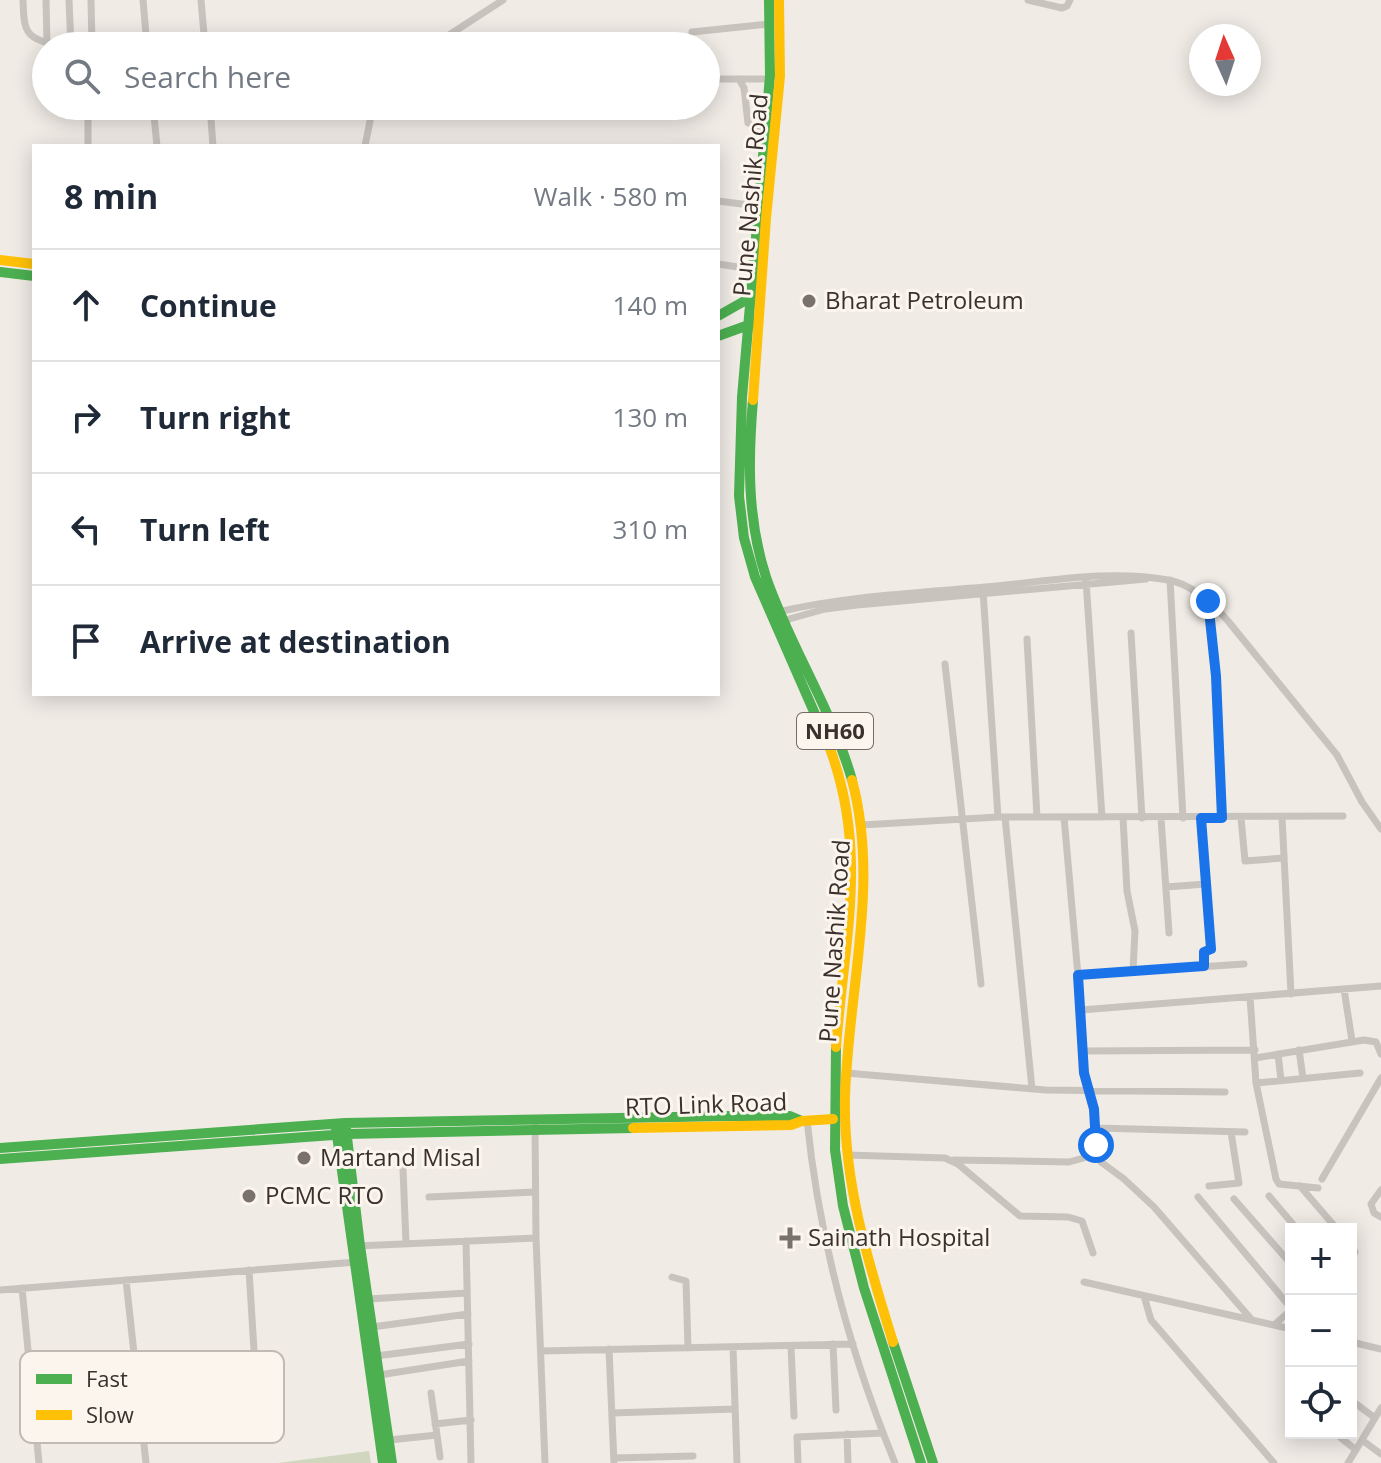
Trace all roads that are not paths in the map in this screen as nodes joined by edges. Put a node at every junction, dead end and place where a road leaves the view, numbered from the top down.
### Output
1 (23, 0) edge
2 (46, 0) edge
3 (69, 0) edge
4 (91, 0) edge
5 (143, 0) edge
6 (201, 0) edge
7 (503, 0) edge
8 (769, 0) edge
9 (779, 0) edge
10 (1028, 0) edge
11 (1070, 0) edge
12 (770, 24) junction
13 (47, 32) edge
14 (70, 32) edge
15 (92, 32) edge
16 (146, 32) edge
17 (204, 32) edge
18 (454, 32) edge
19 (692, 32) dead end
20 (32, 37) edge
21 (720, 79) edge
22 (739, 79) junction
23 (770, 79) junction
24 (88, 120) edge
25 (154, 120) edge
26 (211, 120) edge
27 (370, 120) edge
28 (766, 128) junction
29 (88, 144) edge
30 (157, 144) edge
31 (213, 144) edge
32 (365, 144) edge
33 (720, 201) edge
34 (757, 206) junction
35 (0, 260) edge
36 (32, 264) edge
37 (720, 264) edge
38 (757, 271) junction
39 (0, 272) edge
40 (32, 276) edge
41 (761, 293) junction
42 (749, 298) junction
43 (720, 315) edge
44 (754, 323) junction
45 (720, 335) edge
46 (1086, 580) junction
47 (1170, 580) junction
48 (983, 590) junction
49 (1208, 601) junction
50 (775, 618) junction
51 (1131, 633) dead end
52 (1027, 639) dead end
53 (945, 664) dead end
54 (1343, 816) dead end
55 (1001, 817) junction
56 (1037, 817) junction
57 (1064, 817) junction
58 (1102, 817) junction
59 (1282, 817) junction
60 (1123, 818) junction
61 (1142, 818) junction
62 (1161, 818) junction
63 (1183, 818) junction
64 (1201, 818) junction
65 (1222, 818) junction
66 (1241, 818) junction
67 (963, 819) junction
68 (862, 825) junction
69 (1381, 829) edge
70 (1284, 858) junction
71 (1206, 884) junction
72 (1166, 887) junction
73 (1169, 933) dead end
74 (1244, 964) dead end
75 (1204, 966) junction
76 (1133, 970) junction
77 (1078, 975) junction
78 (981, 984) dead end
79 (1381, 986) edge
80 (1344, 989) junction
81 (1291, 994) junction
82 (1250, 997) junction
83 (1081, 1010) junction
84 (1352, 1041) junction
85 (1299, 1050) junction
86 (1083, 1051) junction
87 (1255, 1054) junction
88 (1278, 1054) junction
89 (1381, 1054) edge
90 (846, 1073) junction
91 (1360, 1073) dead end
92 (1303, 1078) junction
93 (1381, 1078) edge
94 (1281, 1080) junction
95 (1256, 1083) junction
96 (1032, 1089) junction
97 (1089, 1092) junction
98 (1225, 1092) dead end
99 (833, 1119) junction
100 (805, 1120) junction
101 (535, 1125) junction
102 (1096, 1128) junction
103 (341, 1129) junction
104 (1231, 1132) junction
105 (1245, 1132) dead end
106 (0, 1148) edge
107 (1098, 1154) junction
108 (847, 1155) junction
109 (0, 1159) edge
110 (952, 1160) junction
111 (403, 1169) dead end
112 (1322, 1179) dead end
113 (1209, 1186) dead end
114 (1300, 1186) junction
115 (1318, 1188) dead end
116 (1381, 1190) edge
117 (535, 1192) junction
118 (1269, 1196) dead end
119 (429, 1197) dead end
120 (1198, 1197) dead end
121 (1234, 1199) dead end
122 (1381, 1217) edge
123 (1292, 1223) edge
124 (1332, 1223) edge
125 (536, 1238) junction
126 (466, 1241) junction
127 (406, 1243) junction
128 (355, 1246) junction
129 (1093, 1253) dead end
130 (1285, 1257) edge
131 (358, 1262) junction
132 (249, 1270) junction
133 (672, 1277) dead end
134 (126, 1280) junction
135 (1084, 1282) dead end
136 (22, 1288) junction
137 (0, 1290) edge
138 (467, 1293) junction
139 (1144, 1296) junction
140 (368, 1299) junction
141 (1285, 1302) edge
142 (468, 1314) junction
143 (1285, 1315) edge
144 (1252, 1320) junction
145 (1274, 1325) junction
146 (372, 1327) junction
147 (1285, 1328) edge
148 (1357, 1343) edge
149 (469, 1344) junction
150 (833, 1344) junction
151 (853, 1344) junction
152 (791, 1346) junction
153 (733, 1347) junction
154 (688, 1348) junction
155 (609, 1349) junction
156 (1381, 1349) edge
157 (28, 1351) edge
158 (134, 1351) edge
159 (254, 1351) edge
160 (541, 1351) junction
161 (376, 1356) junction
162 (469, 1361) junction
163 (379, 1375) junction
164 (431, 1393) dead end
165 (1357, 1404) edge
166 (1381, 1408) edge
167 (735, 1409) junction
168 (836, 1410) dead end
169 (612, 1413) junction
170 (794, 1416) dead end
171 (1375, 1418) junction
172 (471, 1420) junction
173 (435, 1424) junction
174 (883, 1433) junction
175 (847, 1434) junction
176 (437, 1435) junction
177 (1342, 1439) edge
178 (389, 1440) junction
179 (1362, 1440) junction
180 (37, 1443) edge
181 (144, 1443) edge
182 (1356, 1450) junction
183 (1381, 1454) edge
184 (693, 1456) dead end
185 (440, 1457) dead end
186 (614, 1460) edge
187 (1349, 1462) edge
188 (39, 1463) edge
189 (146, 1463) edge
190 (383, 1463) edge
191 (392, 1463) edge
192 (471, 1463) edge
193 (545, 1463) edge
194 (737, 1463) edge
195 (798, 1463) edge
196 (848, 1463) edge
197 (895, 1463) edge
198 (921, 1463) edge
199 (933, 1463) edge
200 (1274, 1463) edge

1 - 20 street
2 - 13 street
3 - 14 street
4 - 15 street
5 - 16 street
6 - 17 street
7 - 18 street
8 - 12 main road, Pune Nashik Road / NH60
9 - 38 main road, Pune Nashik Road / NH60
10 - 11 street
12 - 19 street
12 - 23 main road, Pune Nashik Road / NH60
21 - 22 street
22 - 23 street
22 - 28 street
23 - 28 main road, Pune Nashik Road / NH60
24 - 29 street
25 - 30 street
26 - 31 street
27 - 32 street
28 - 34 main road, Pune Nashik Road / NH60
33 - 34 street
34 - 38 main road, Pune Nashik Road / NH60
35 - 36 main road
37 - 38 street
38 - 41 main road, Pune Nashik Road / NH60
38 - 42 main road, Pune Nashik Road / NH60
39 - 40 main road
41 - 42 main road
41 - 44 main road, Pune Nashik Road / NH60
42 - 43 main road
42 - 44 main road, Pune Nashik Road / NH60
44 - 45 main road
44 - 50 main road, Pune Nashik Road / NH60
46 - 47 street
46 - 48 street
46 - 58 street
47 - 49 street
47 - 63 street
48 - 50 street
48 - 55 street
49 - 65 street
49 - 69 street
50 - 68 main road, Pune Nashik Road / NH60
50 - 99 main road, Pune Nashik Road / NH60
51 - 61 street
52 - 56 street
53 - 67 street
54 - 59 street
55 - 56 street
55 - 67 street
55 - 96 street
56 - 57 street
57 - 58 street
57 - 77 street
58 - 60 street
59 - 66 street
59 - 70 street
60 - 61 street
60 - 76 street
61 - 62 street
62 - 63 street
62 - 72 street
63 - 64 street
64 - 65 street
64 - 71 street
65 - 66 street
66 - 70 street
67 - 68 street
67 - 78 street
68 - 90 main road, Pune Nashik Road / NH60
70 - 81 street
71 - 72 street
71 - 75 street
72 - 73 street
74 - 75 street
75 - 76 street
76 - 77 street
77 - 83 street
79 - 80 street
80 - 81 street
80 - 84 street
81 - 82 street
82 - 83 street
82 - 87 street
83 - 86 street
84 - 85 street
84 - 89 street
85 - 88 street
85 - 92 street
86 - 87 street
86 - 97 street
87 - 88 street
87 - 95 street
88 - 94 street
90 - 96 street
90 - 108 main road, Pune Nashik Road / NH60
91 - 92 street
92 - 94 street
93 - 112 street
94 - 95 street
95 - 114 street
96 - 97 street
97 - 98 street
97 - 102 street
99 - 100 main road, RTO Link Road
99 - 198 main road, Pune Nashik Road / NH60
100 - 101 main road, RTO Link Road
100 - 151 street
101 - 103 main road, RTO Link Road
101 - 117 street
102 - 104 street
102 - 107 street
103 - 106 main road, RTO Link Road
103 - 109 main road, RTO Link Road
103 - 128 main road
104 - 105 street
104 - 113 street
107 - 110 street
107 - 144 street
108 - 110 street
108 - 199 main road, Pune Nashik Road / NH60
110 - 129 street
111 - 127 street
114 - 115 street
114 - 124 street
116 - 122 street
117 - 119 street
117 - 125 street
118 - 123 street
120 - 141 street
121 - 130 street
125 - 126 street
125 - 160 street
126 - 127 street
126 - 138 street
127 - 128 street
128 - 131 main road
131 - 132 street
131 - 140 main road
131 - 190 main road
132 - 134 street
132 - 159 street
133 - 154 street
134 - 136 street
134 - 158 street
135 - 139 street
136 - 137 street
136 - 157 street
138 - 140 street
138 - 142 street
139 - 144 street
139 - 200 street
140 - 146 main road
142 - 146 street
142 - 149 street
143 - 145 street
144 - 145 street
145 - 147 street
146 - 161 main road
148 - 156 street
149 - 161 street
149 - 162 street
150 - 151 street
150 - 152 street
150 - 168 street
151 - 174 street
152 - 153 street
152 - 170 street
153 - 154 street
153 - 167 street
154 - 155 street
155 - 160 street
155 - 169 street
160 - 193 street
161 - 163 main road
162 - 163 street
162 - 172 street
163 - 178 main road
164 - 173 street
165 - 171 street
166 - 171 street
167 - 169 street
167 - 194 street
169 - 186 street
171 - 179 street
172 - 173 street
172 - 192 street
173 - 176 street
174 - 175 street
174 - 197 street
175 - 195 street
175 - 196 street
176 - 178 street
176 - 185 street
177 - 182 street
178 - 191 main road
179 - 182 street
179 - 183 street
180 - 188 street
181 - 189 street
182 - 187 street
184 - 186 street

